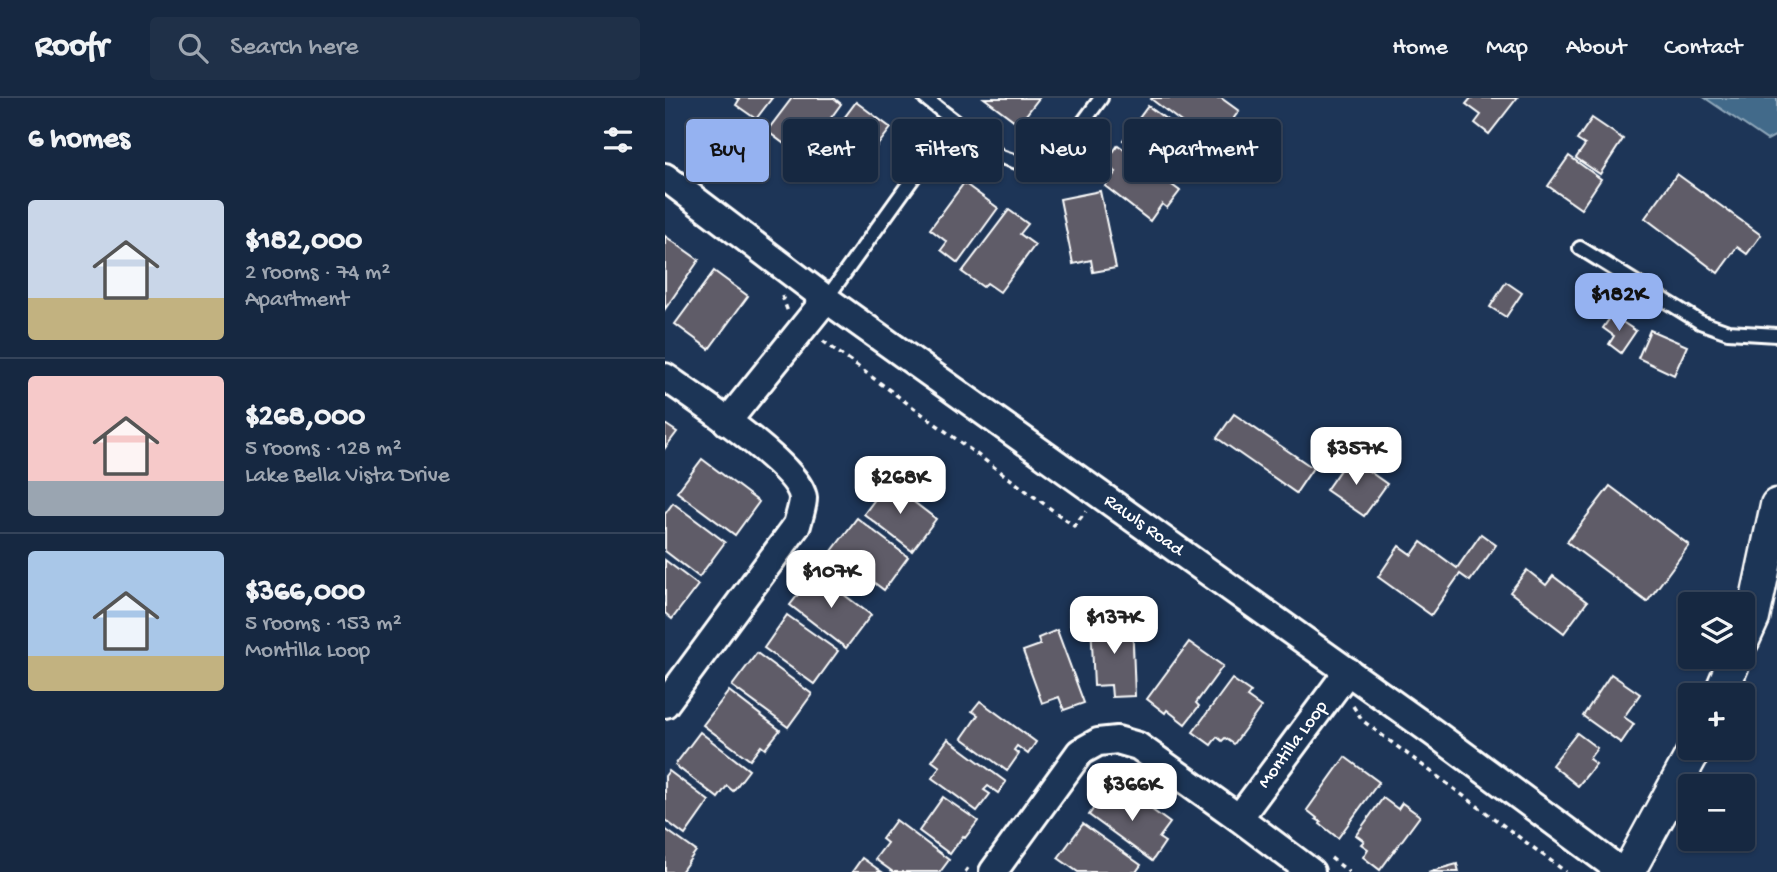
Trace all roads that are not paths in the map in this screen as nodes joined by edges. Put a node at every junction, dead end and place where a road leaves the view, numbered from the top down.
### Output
1 (925, 98) edge
2 (1101, 98) edge
3 (951, 119) edge
4 (1002, 157) edge
5 (665, 177) edge
6 (910, 182) edge
7 (1580, 248) dead end
8 (826, 299) junction
9 (1777, 335) edge
10 (665, 377) edge
11 (727, 422) junction
12 (1777, 505) edge
13 (1755, 609) edge
14 (1341, 680) junction
15 (665, 704) edge
16 (1689, 760) edge
17 (1240, 818) junction
18 (992, 872) edge
19 (1311, 872) edge
20 (1622, 872) edge
21 (1628, 872) edge

1 - 3 lane
2 - 4 lane
5 - 8 street, Rawls Road
6 - 8 lane
7 - 9 lane
8 - 11 street
8 - 14 street, Rawls Road
10 - 11 street
11 - 15 street
12 - 13 street
14 - 17 street, Montilla Loop
14 - 20 street, Rawls Road
16 - 21 street
17 - 18 street
17 - 19 street

